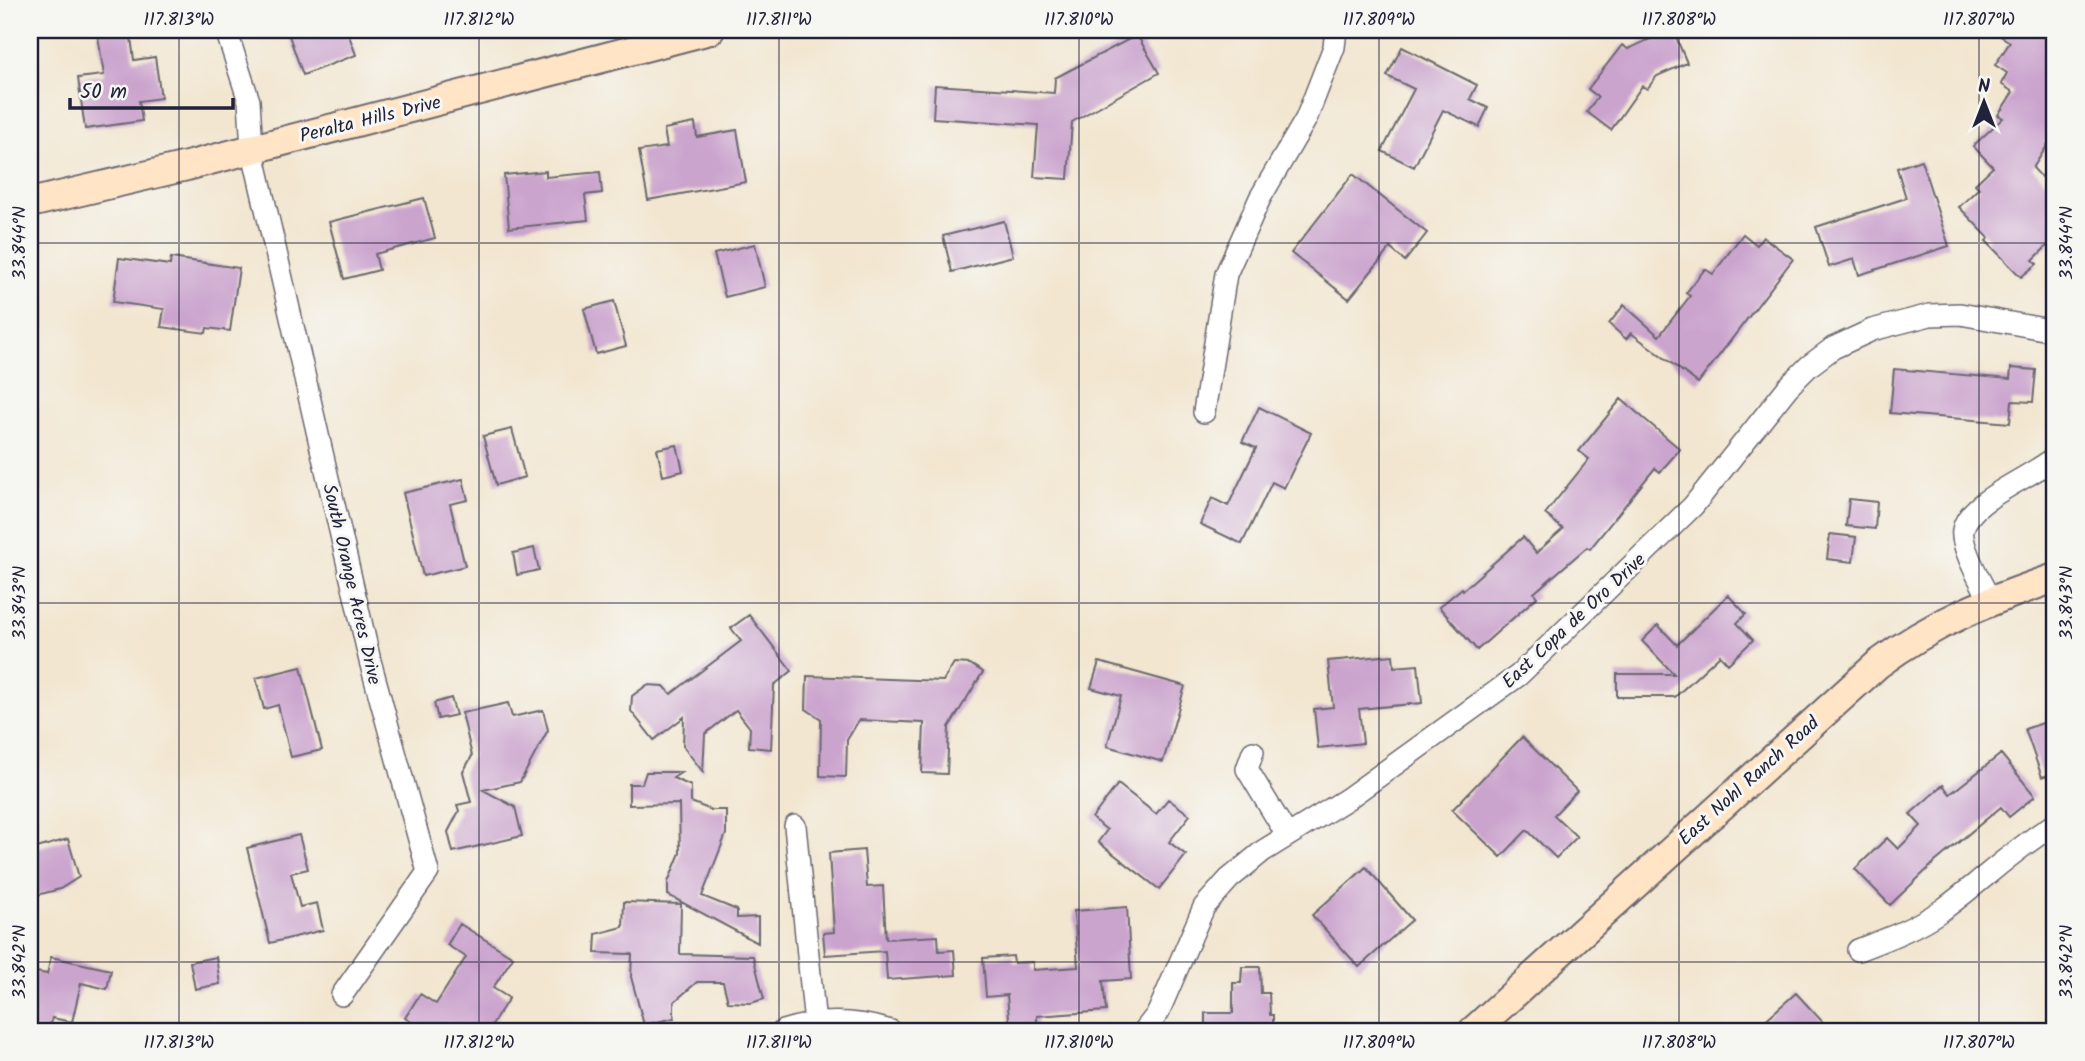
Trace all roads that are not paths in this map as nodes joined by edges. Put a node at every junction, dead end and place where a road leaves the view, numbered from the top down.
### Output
1 (226, 30) edge
2 (710, 30) edge
3 (1336, 30) edge
4 (252, 148) junction
5 (30, 203) edge
6 (2055, 331) edge
7 (1204, 412) dead end
8 (2055, 457) edge
9 (2055, 578) edge
10 (1990, 600) junction
11 (1253, 752) dead end
12 (2055, 824) edge
13 (795, 826) dead end
14 (1287, 835) junction
15 (1858, 950) dead end
16 (342, 995) dead end
17 (815, 1024) junction
18 (783, 1031) edge
19 (891, 1031) edge
20 (1144, 1031) edge
21 (1473, 1031) edge

1 - 4 street
2 - 4 main road, Peralta Hills Drive
3 - 7 street
4 - 5 main road, Peralta Hills Drive
4 - 16 street, South Orange Acres Drive
6 - 14 street, East Copa de Oro Drive
8 - 10 street
9 - 10 main road, East Nohl Ranch Road
10 - 21 main road, East Nohl Ranch Road
11 - 14 street
12 - 15 street
13 - 17 street
14 - 20 street, East Copa de Oro Drive
17 - 18 street
17 - 19 street

